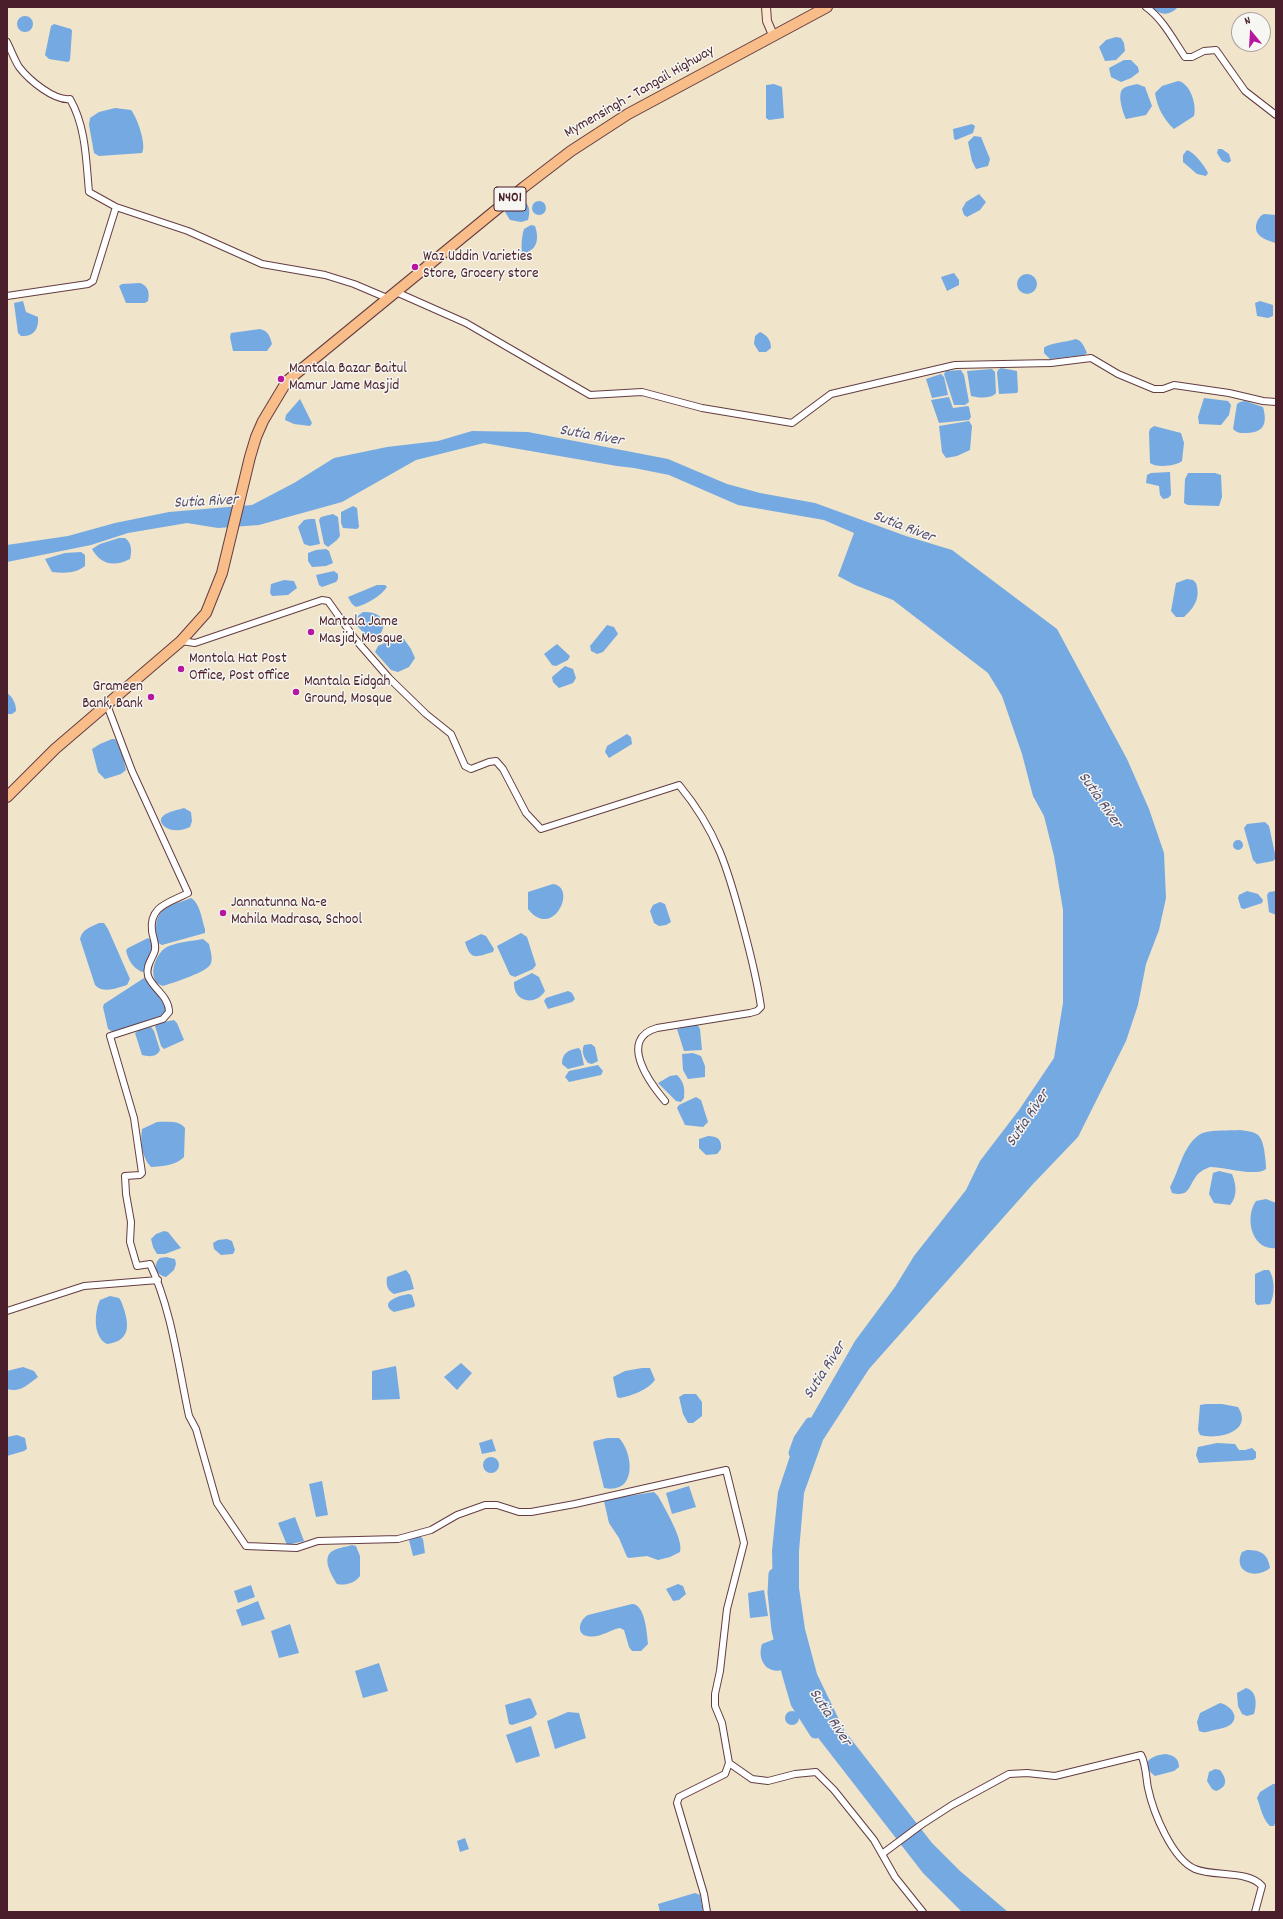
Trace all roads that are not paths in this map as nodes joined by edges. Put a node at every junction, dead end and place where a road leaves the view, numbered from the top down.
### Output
1 (766, 7) edge
2 (827, 7) edge
3 (1146, 7) edge
4 (773, 35) junction
5 (7, 42) edge
6 (1276, 116) edge
7 (116, 207) junction
8 (396, 292) junction
9 (7, 296) edge
10 (387, 298) junction
11 (1276, 402) edge
12 (181, 641) junction
13 (107, 705) junction
14 (7, 798) edge
15 (665, 1101) dead end
16 (158, 1280) junction
17 (7, 1311) edge
18 (729, 1763) junction
19 (882, 1854) junction
20 (707, 1912) edge
21 (923, 1912) edge
22 (1254, 1912) edge

1 - 4 main road
2 - 4 highway, Mymensingh - Tangail Highway / N401
3 - 6 street
4 - 8 highway, Mymensingh - Tangail Highway / N401
5 - 7 street
7 - 9 street
7 - 10 street
8 - 10 highway, Mymensingh - Tangail Highway / N401
8 - 11 street
10 - 12 highway, Mymensingh - Tangail Highway / N401
12 - 13 highway, Mymensingh - Tangail Highway / N401
12 - 15 street
13 - 14 highway, Mymensingh - Tangail Highway / N401
13 - 16 street
16 - 17 street
16 - 18 street
18 - 19 street
18 - 20 street
19 - 21 street
19 - 22 street

